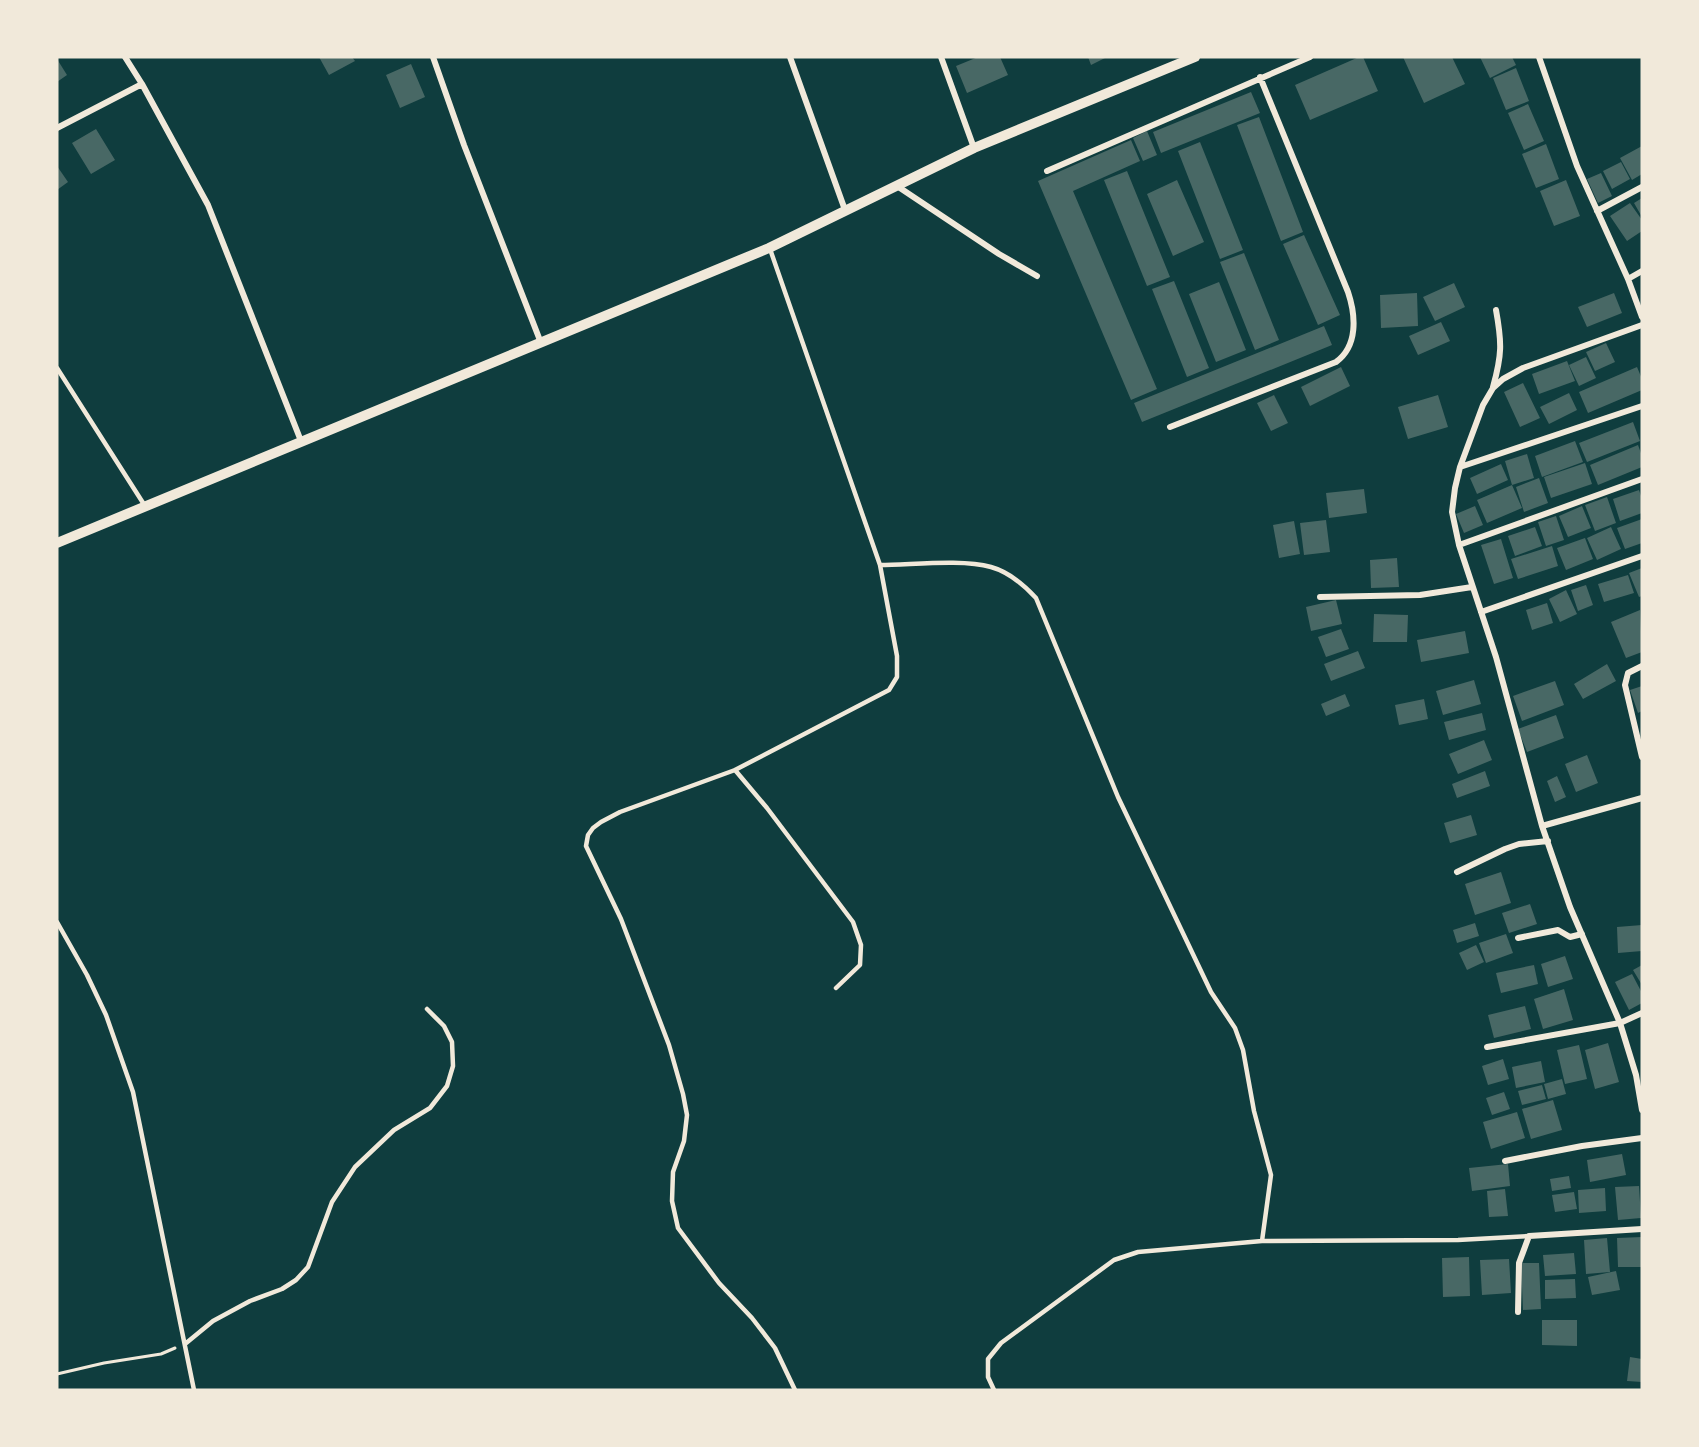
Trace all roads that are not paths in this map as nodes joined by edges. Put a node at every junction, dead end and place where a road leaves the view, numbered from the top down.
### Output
1 (125, 57) edge
2 (433, 57) edge
3 (790, 57) edge
4 (941, 57) edge
5 (1195, 57) edge
6 (1310, 57) edge
7 (1539, 57) edge
8 (1260, 77) junction
9 (142, 84) junction
10 (57, 128) edge
11 (974, 148) junction
12 (1047, 171) dead end
13 (896, 186) junction
14 (1642, 187) edge
15 (845, 210) junction
16 (1597, 211) junction
17 (770, 248) junction
18 (1642, 271) edge
19 (1038, 276) dead end
20 (1628, 279) junction
21 (1496, 310) dead end
22 (1642, 317) edge
23 (1642, 325) edge
24 (541, 343) junction
25 (57, 368) edge
26 (1493, 388) junction
27 (1642, 406) edge
28 (1170, 427) dead end
29 (301, 441) junction
30 (1460, 467) junction
31 (1642, 479) edge
32 (145, 506) junction
33 (57, 543) edge
34 (1459, 545) junction
35 (1642, 555) edge
36 (880, 565) junction
37 (1472, 587) junction
38 (1320, 597) dead end
39 (1481, 612) junction
40 (1642, 666) edge
41 (1642, 757) edge
42 (735, 770) junction
43 (1642, 798) edge
44 (1542, 825) junction
45 (1548, 841) junction
46 (1457, 872) dead end
47 (57, 922) edge
48 (1582, 934) junction
49 (1518, 938) dead end
50 (836, 988) dead end
51 (427, 1009) dead end
52 (1642, 1013) edge
53 (1620, 1023) junction
54 (1487, 1047) dead end
55 (1642, 1110) edge
56 (1642, 1138) edge
57 (1505, 1161) dead end
58 (1642, 1229) edge
59 (1529, 1236) junction
60 (1262, 1241) junction
61 (1518, 1312) dead end
62 (185, 1344) junction
63 (194, 1390) edge
64 (795, 1390) edge
65 (994, 1390) edge

1 - 9 street
2 - 24 street
3 - 15 street
4 - 11 street
5 - 11 street
6 - 8 street
7 - 16 street
8 - 12 street
8 - 28 street
9 - 10 street
9 - 29 street
11 - 13 street
13 - 15 street
13 - 19 street
14 - 16 street
15 - 17 street
16 - 20 street
17 - 24 street
17 - 36 lane
18 - 20 street
20 - 22 street
21 - 26 street
23 - 26 street
24 - 29 street
25 - 32 lane
26 - 30 street
27 - 30 street
29 - 32 street
30 - 34 street
31 - 34 street
32 - 33 street
34 - 37 street
35 - 39 street
36 - 42 lane
36 - 60 lane
37 - 38 street
37 - 39 street
39 - 44 street
40 - 41 street
42 - 50 lane
42 - 64 lane
43 - 44 street
44 - 45 street
45 - 46 street
45 - 48 street
47 - 62 lane
48 - 49 street
48 - 53 street
51 - 62 lane
52 - 53 street
53 - 54 street
53 - 55 street
56 - 57 street
58 - 59 street
59 - 60 lane
59 - 61 street
60 - 65 lane
62 - 63 lane

